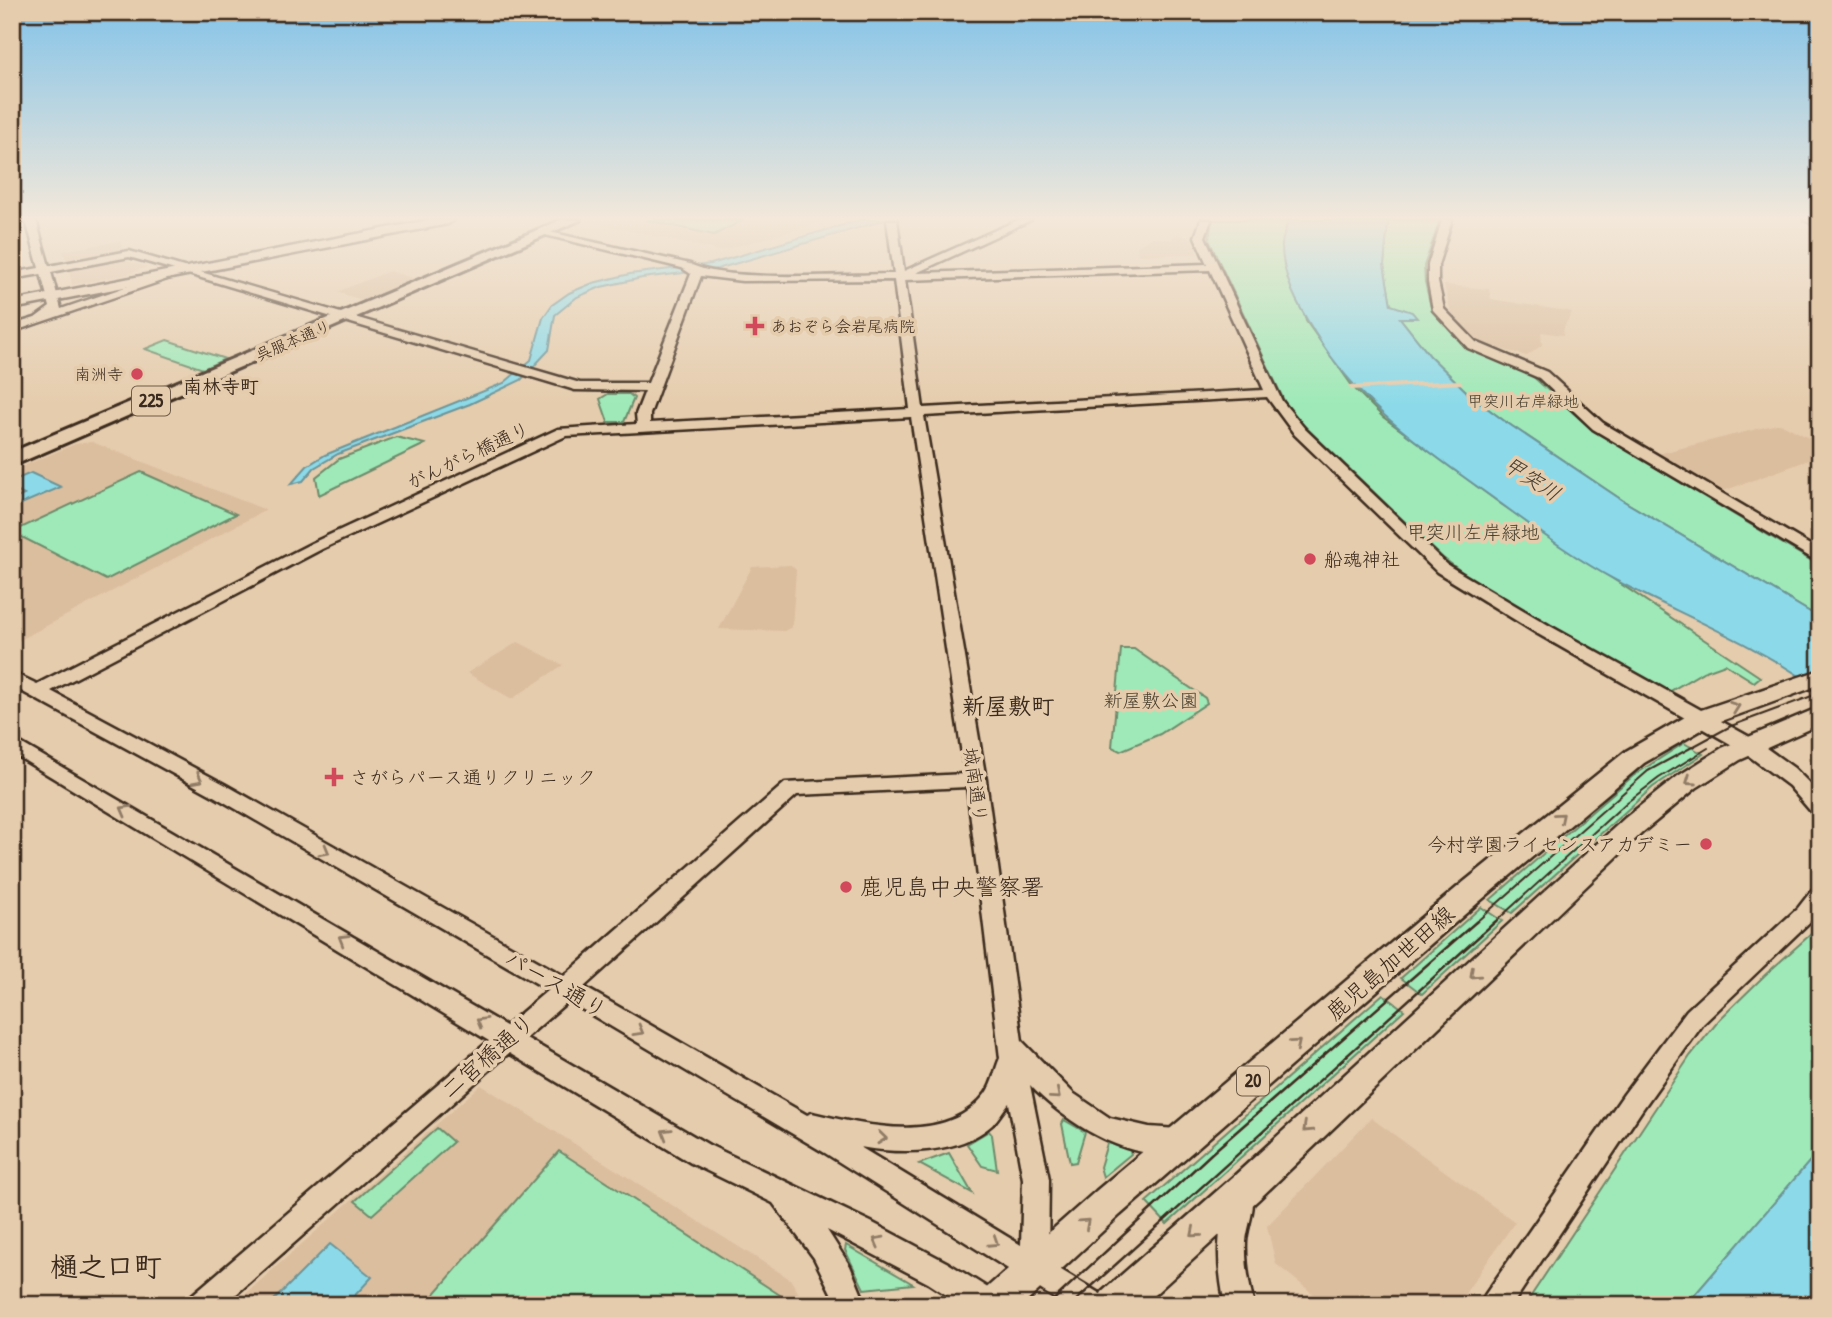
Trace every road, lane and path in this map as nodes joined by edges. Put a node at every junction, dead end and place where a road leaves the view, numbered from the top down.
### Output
1 (49, 281) edge
2 (131, 281) edge
3 (155, 281) edge
4 (226, 281) edge
5 (430, 281) edge
6 (692, 281) edge
7 (901, 281) edge
8 (1221, 281) edge
9 (1433, 281) edge
10 (54, 297) junction
11 (12, 305) edge
12 (347, 317) junction
13 (37, 320) junction
14 (12, 329) edge
15 (652, 387) junction
16 (1272, 394) junction
17 (917, 412) junction
18 (643, 428) junction
19 (12, 460) edge
20 (1820, 558) edge
21 (1820, 677) edge
22 (12, 678) edge
23 (37, 691) junction
24 (1812, 718) edge
25 (1701, 719) junction
26 (12, 744) edge
27 (1748, 745) junction
28 (976, 780) junction
29 (1820, 809) edge
30 (1820, 896) edge
31 (565, 989) junction
32 (509, 1038) junction
33 (1010, 1045) junction
34 (791, 1120) junction
35 (1183, 1141) junction
36 (1246, 1188) junction
37 (779, 1193) junction
38 (1034, 1268) junction
39 (202, 1305) edge
40 (852, 1305) edge
41 (989, 1305) edge
42 (995, 1305) edge
43 (1092, 1305) edge
44 (1115, 1305) edge
45 (1240, 1305) edge
46 (1495, 1305) edge

1 - 10 street
2 - 10 main road
3 - 13 street
4 - 12 street
5 - 12 highway, 呉服本通り / 225
6 - 15 street
7 - 17 street, 城南通り
8 - 16 street
9 - 20 street
10 - 11 main road
10 - 13 street
12 - 15 street
12 - 19 highway, 呉服本通り / 225
13 - 14 street
15 - 18 street
16 - 17 street, がんがら橋通り
16 - 25 street
17 - 18 street, がんがら橋通り
17 - 28 street, 城南通り
18 - 23 street, がんがら橋通り
25 -> 21 main road, 鹿児島加世田線 / 20
22 - 23 street, パース通り
23 -> 31 street, パース通り
24 - 27 main road
25 - 27 street
35 -> 25 main road, 鹿児島加世田線 / 20
32 -> 26 street
27 - 29 street
27 -> 36 main road
28 - 31 street, 二宮橋通り
28 - 33 street, 城南通り
30 - 46 street
31 - 32 street, 二宮橋通り
31 -> 34 street, パース通り
37 -> 32 street
32 - 39 street, 二宮橋通り
34 -> 33 street
33 -> 35 street
33 - 38 street, 城南通り
34 -> 38 street, パース通り
38 -> 35 main road, 鹿児島加世田線 / 20
36 -> 44 main road
36 - 45 street
37 - 40 street
41 -> 37 street
38 - 42 main road, 鹿児島加世田線 / 20
38 - 43 street, パース通り

